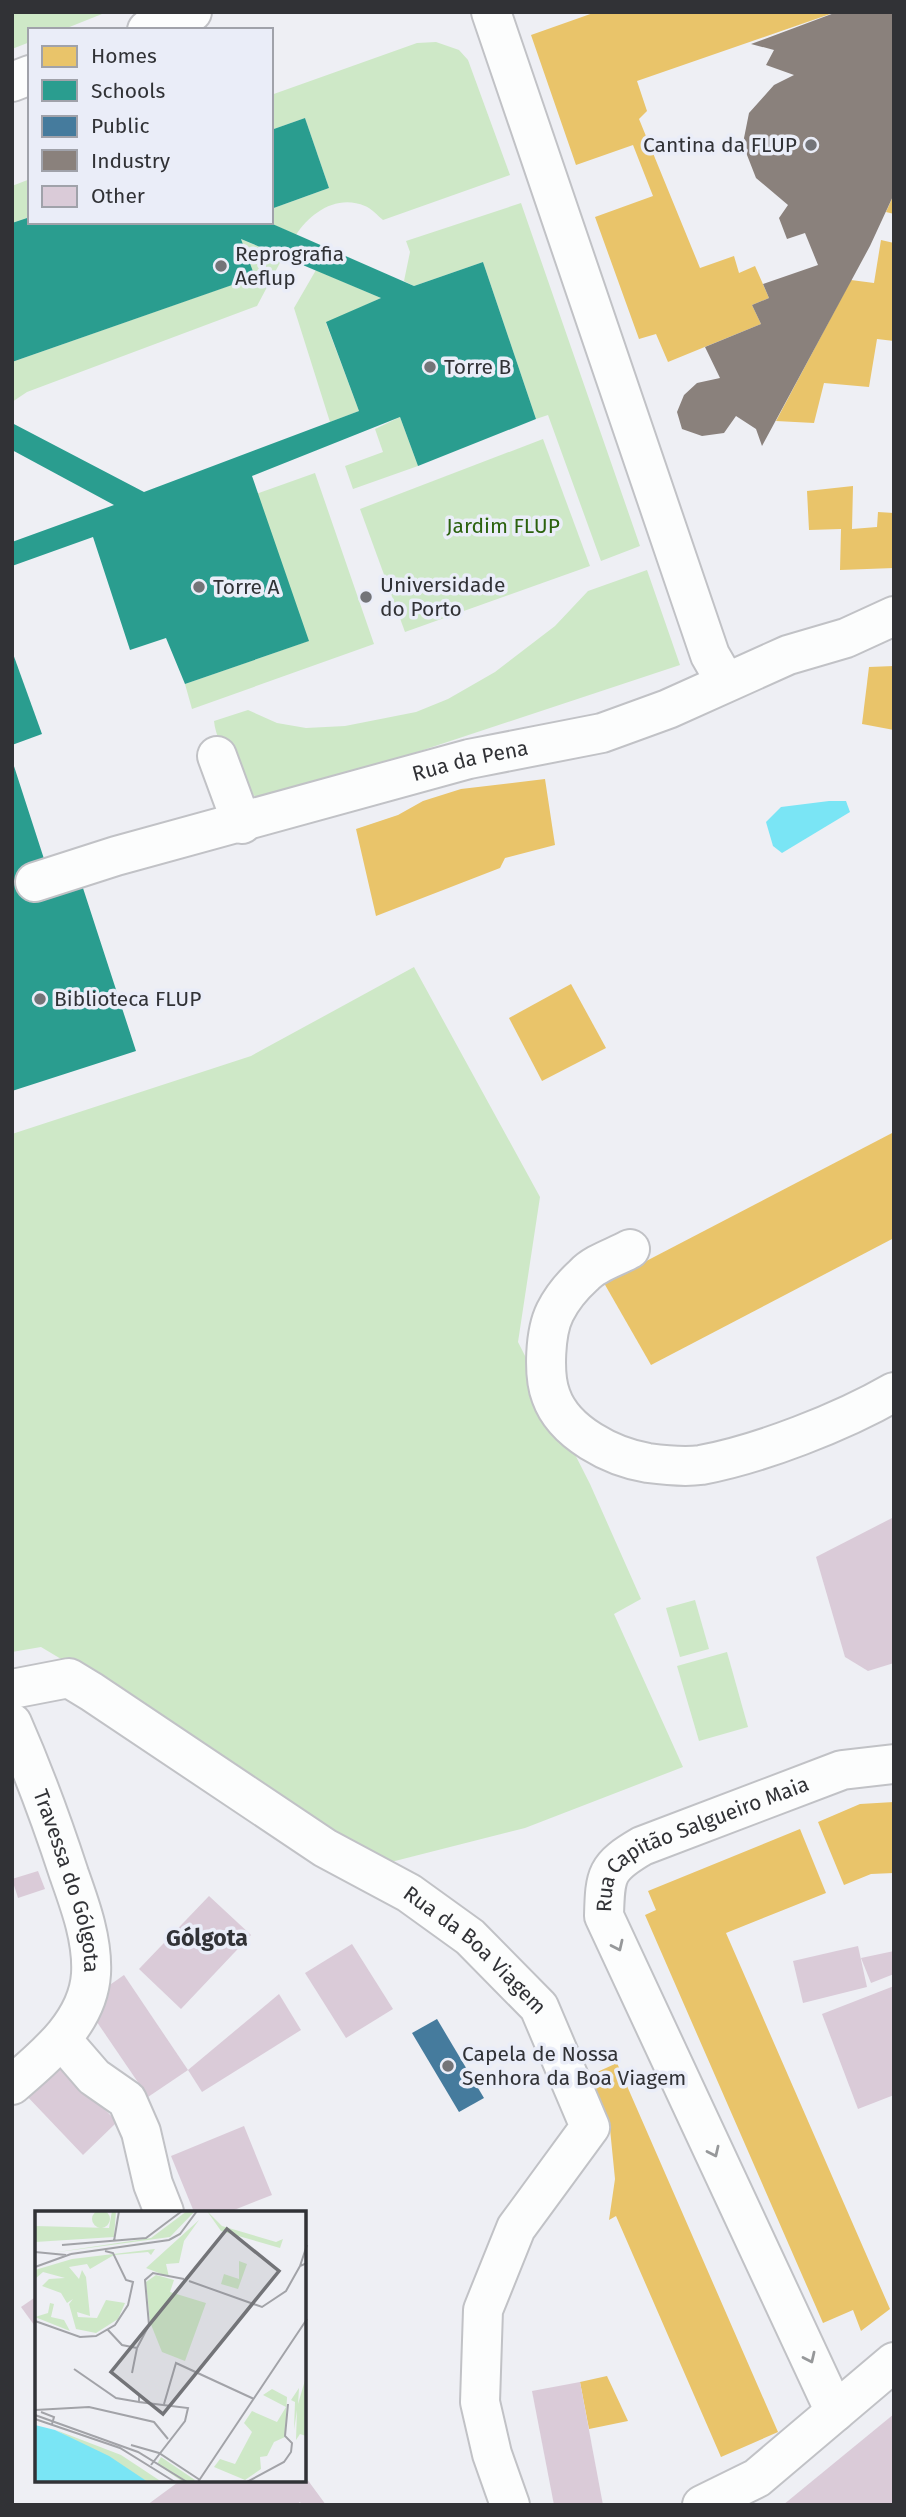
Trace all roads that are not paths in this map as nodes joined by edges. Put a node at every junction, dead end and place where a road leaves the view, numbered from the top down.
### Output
1 (192, 12) edge
2 (491, 12) edge
3 (152, 28) edge
4 (894, 616) edge
5 (725, 681) junction
6 (217, 756) dead end
7 (242, 824) junction
8 (35, 882) dead end
9 (630, 1249) dead end
10 (894, 1392) edge
11 (12, 1689) edge
12 (12, 1723) edge
13 (894, 1764) edge
14 (62, 2040) junction
15 (12, 2085) edge
16 (163, 2211) edge
17 (894, 2362) edge
18 (835, 2412) junction
19 (510, 2505) edge
20 (702, 2505) edge

1 - 3 street
2 - 5 street
4 - 5 street, Rua da Pena
5 - 7 street, Rua da Pena
6 - 7 street
7 - 8 street, Rua da Pena
9 - 10 street
11 - 19 street, Rua da Boa Viagem
12 - 14 street, Travessa do Gólgota
13 -> 18 street, Rua Capitão Salgueiro Maia
14 - 15 street, Travessa do Gólgota
14 - 16 street
17 - 18 street
18 - 20 street

